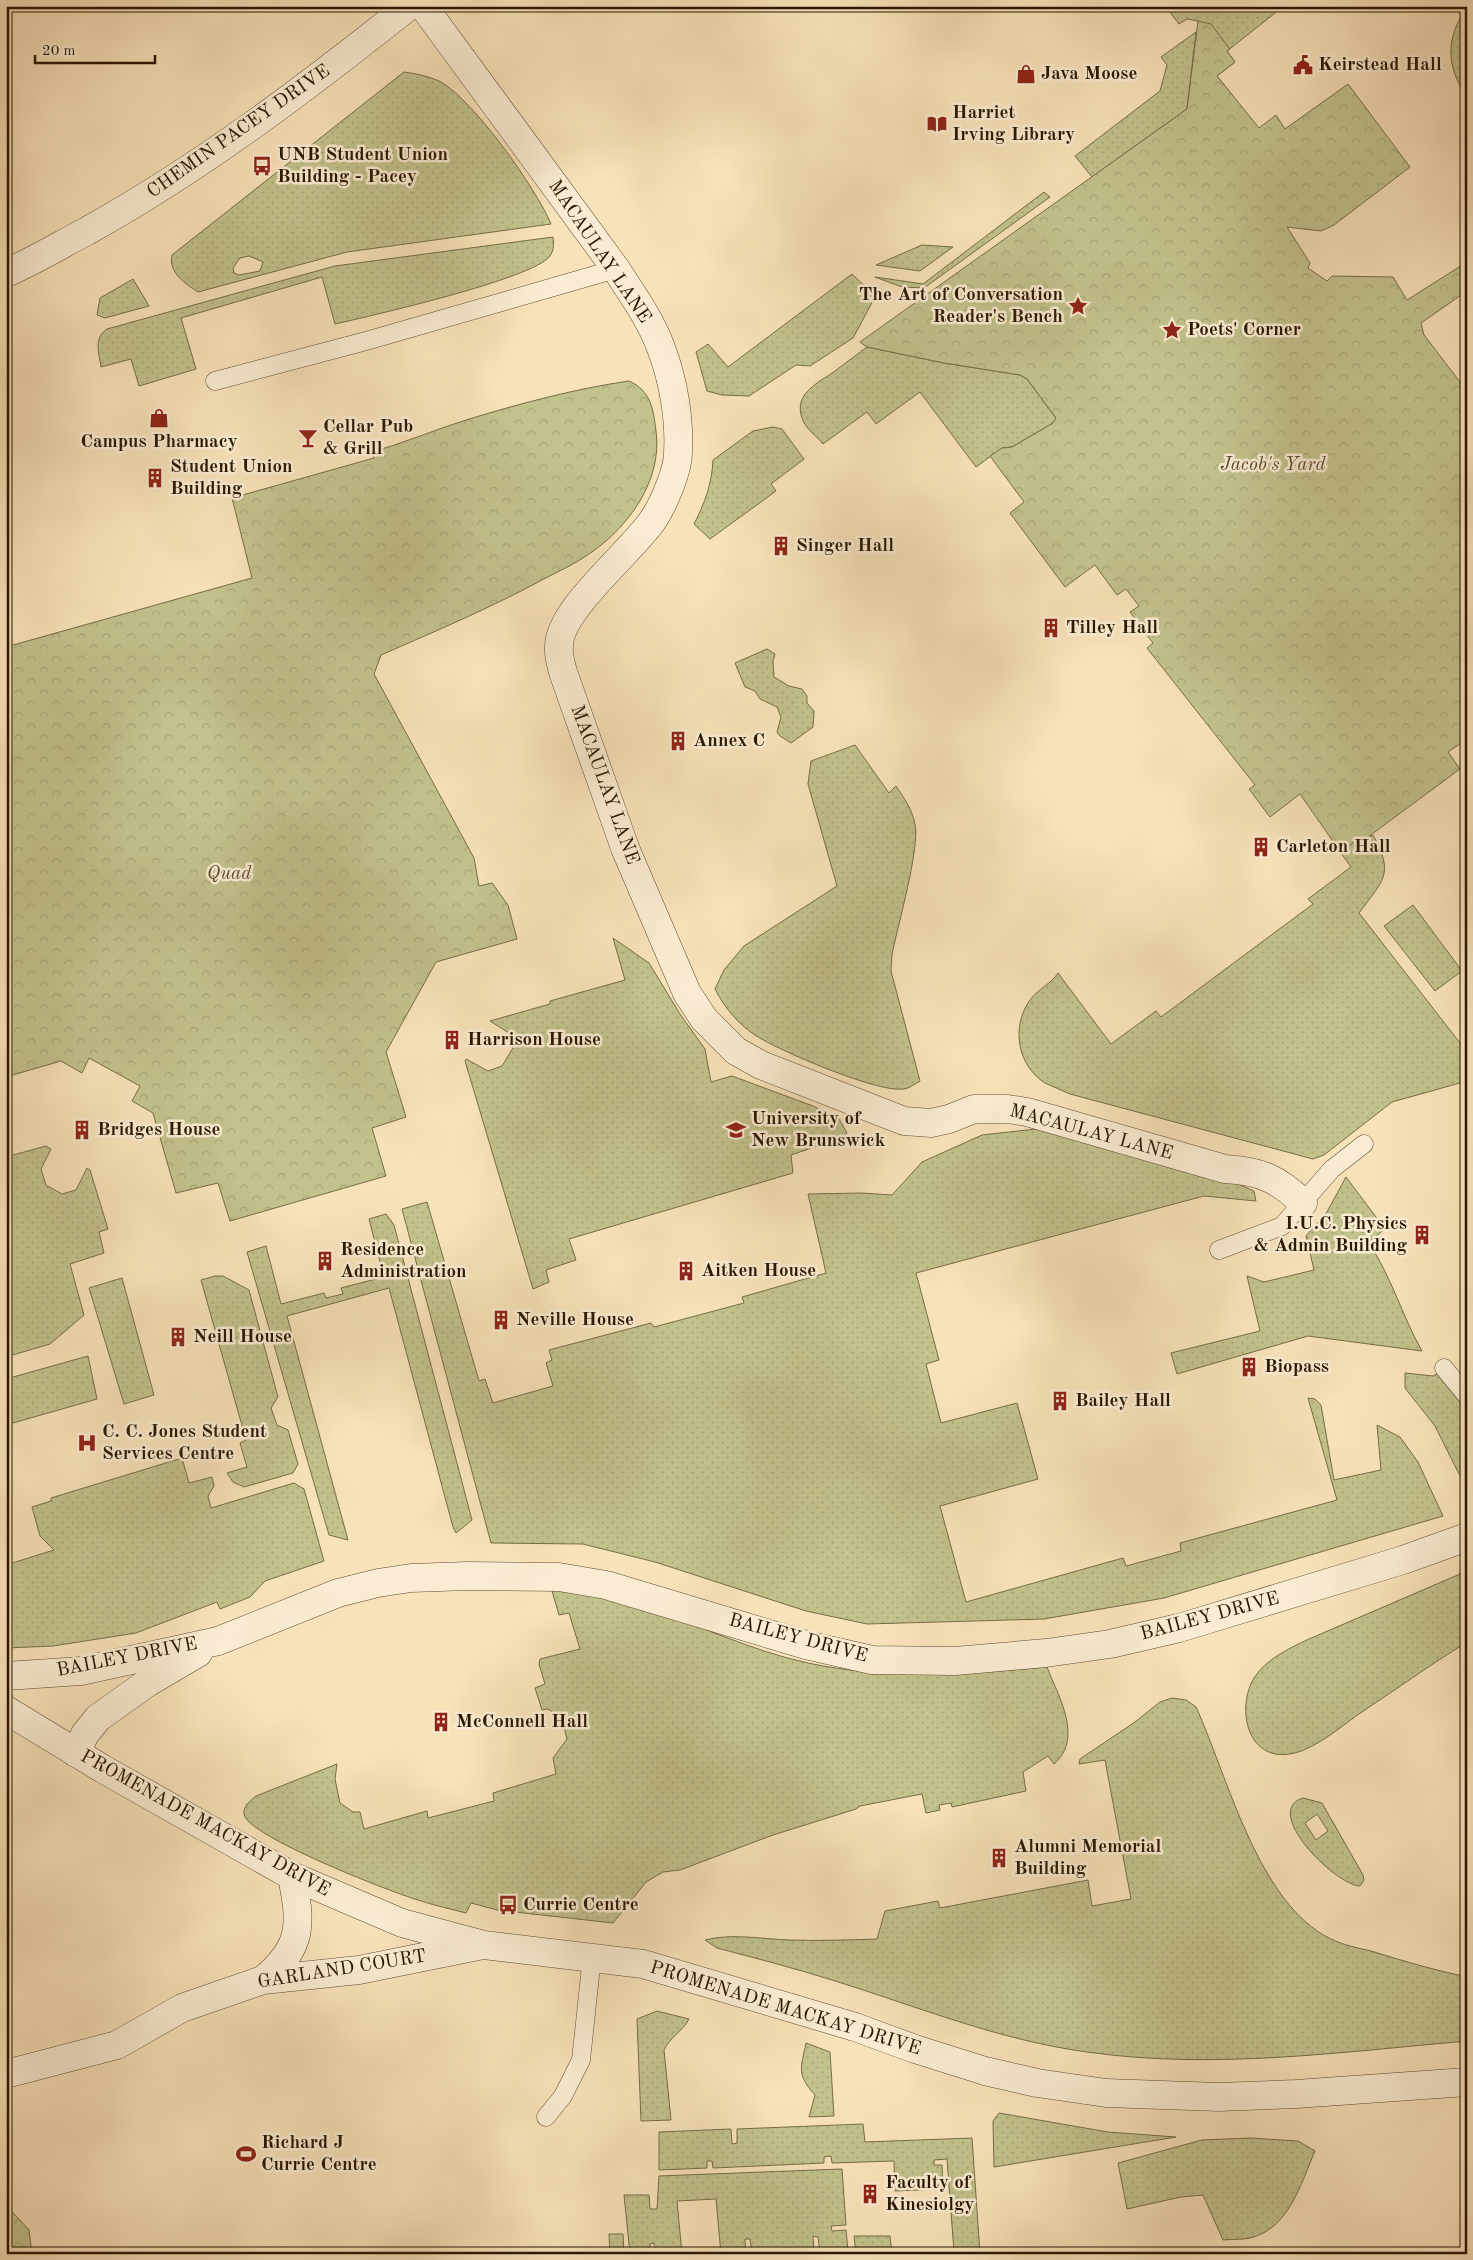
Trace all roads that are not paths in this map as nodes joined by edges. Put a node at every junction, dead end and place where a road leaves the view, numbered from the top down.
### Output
1 (409, 6) edge
2 (423, 6) edge
3 (616, 269) junction
4 (6, 273) edge
5 (215, 381) dead end
6 (1364, 1144) dead end
7 (1303, 1203) junction
8 (1219, 1250) dead end
9 (1444, 1368) dead end
10 (1467, 1396) edge
11 (1467, 1537) edge
12 (218, 1641) junction
13 (6, 1676) edge
14 (6, 1710) edge
15 (76, 1753) junction
16 (292, 1876) junction
17 (484, 1945) junction
18 (592, 1957) junction
19 (263, 1980) junction
20 (6, 2074) edge
21 (1467, 2082) edge
22 (546, 2117) dead end

1 - 4 street, CHEMIN PACEY DRIVE
2 - 3 street, MACAULAY LANE
3 - 5 lane
3 - 7 street, MACAULAY LANE
6 - 7 lane
7 - 8 lane
9 - 10 lane
11 - 12 street, BAILEY DRIVE
12 - 13 street, BAILEY DRIVE
12 - 15 street, BAILEY DRIVE
14 - 15 street, PROMENADE MACKAY DRIVE
15 - 16 street, PROMENADE MACKAY DRIVE
16 - 17 street, PROMENADE MACKAY DRIVE
16 - 19 street
17 - 18 street, PROMENADE MACKAY DRIVE
17 - 19 street, GARLAND COURT
18 - 21 street, PROMENADE MACKAY DRIVE
18 - 22 lane
19 - 20 street, GARLAND COURT

